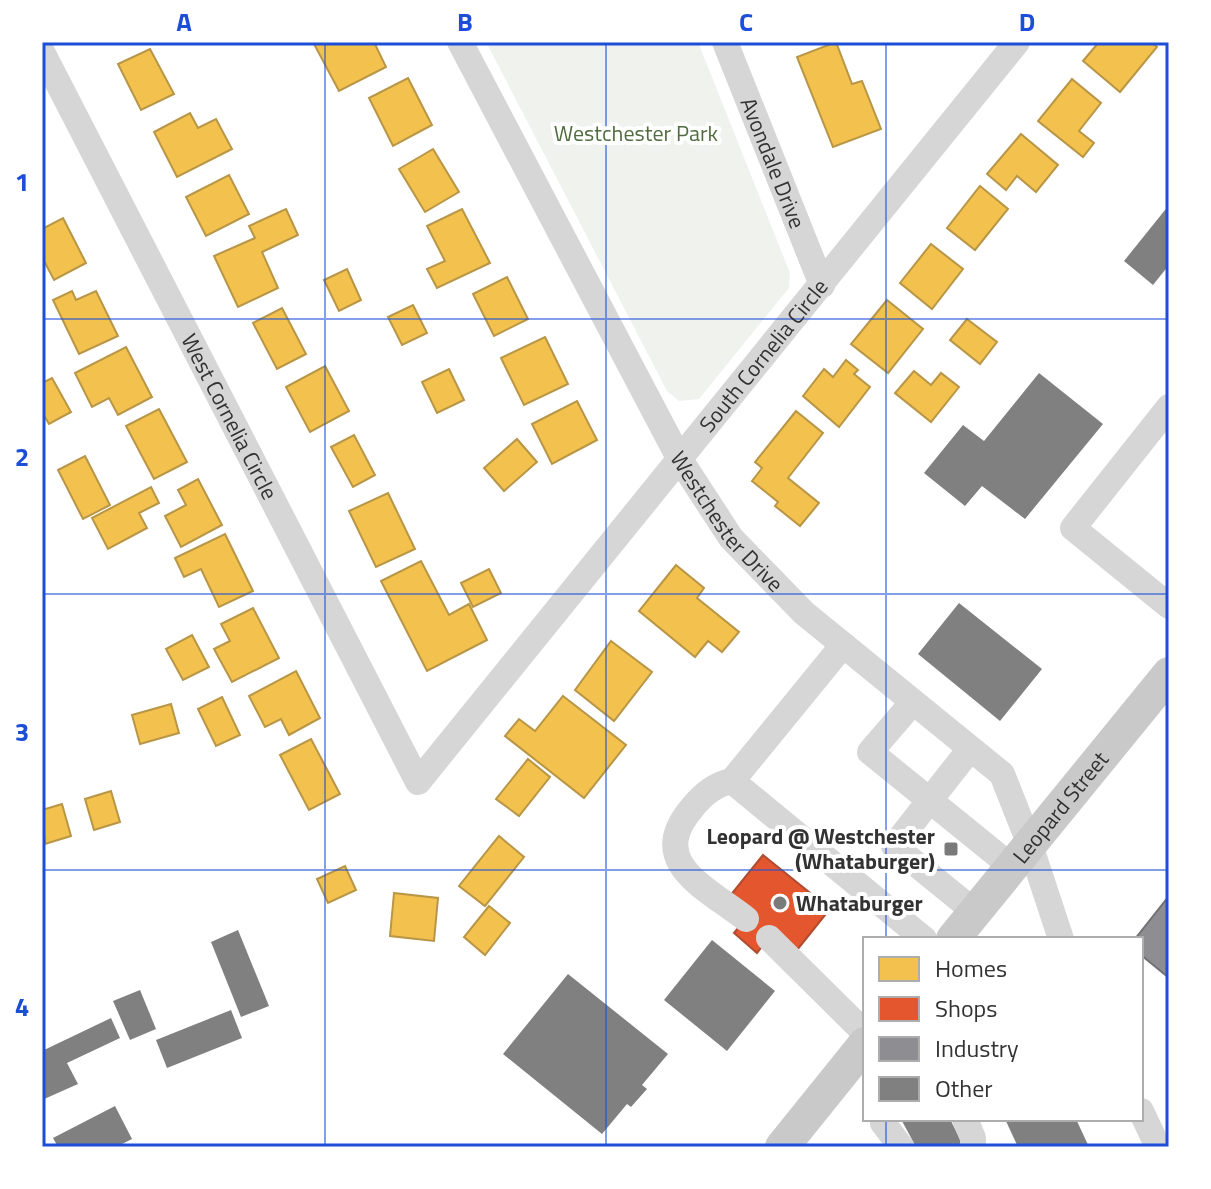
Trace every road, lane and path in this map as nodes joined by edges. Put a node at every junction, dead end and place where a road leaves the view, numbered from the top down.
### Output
1 (460, 42) edge
2 (725, 42) edge
3 (1017, 42) edge
4 (42, 52) edge
5 (822, 285) junction
6 (1169, 407) edge
7 (679, 458) junction
8 (1169, 606) edge
9 (843, 645) junction
10 (1169, 674) edge
11 (913, 702) junction
12 (970, 749) junction
13 (732, 781) junction
14 (418, 782) joint
15 (930, 800) junction
16 (1021, 856) junction
17 (975, 912) junction
18 (746, 919) dead end
19 (922, 937) edge
20 (955, 937) edge
21 (1060, 937) edge
22 (769, 938) dead end
23 (863, 1031) edge
24 (863, 1046) edge
25 (1143, 1115) edge
26 (884, 1121) edge
27 (966, 1121) edge
28 (782, 1147) edge
29 (901, 1147) edge
30 (973, 1147) edge
31 (1158, 1147) edge

1 - 7 street, Westchester Drive
2 - 5 street, Avondale Drive
3 - 5 street, South Cornelia Circle
4 - 14 street, West Cornelia Circle
5 - 7 street, South Cornelia Circle
6 - 8 street
7 - 9 street, Westchester Drive
7 - 14 street, South Cornelia Circle
9 - 11 street, Westchester Drive
9 - 13 street
10 - 16 main road, Leopard Street
11 - 12 street, Westchester Drive
11 - 15 street
12 - 15 street
12 - 16 street, Westchester Drive
13 - 18 street
13 - 19 street
15 - 16 street
15 - 17 street
16 - 17 main road, Leopard Street
16 - 21 street, Westchester Drive
17 - 20 main road, Leopard Street
22 - 23 street
24 - 28 main road
25 - 31 street
26 - 29 street
27 - 30 street

